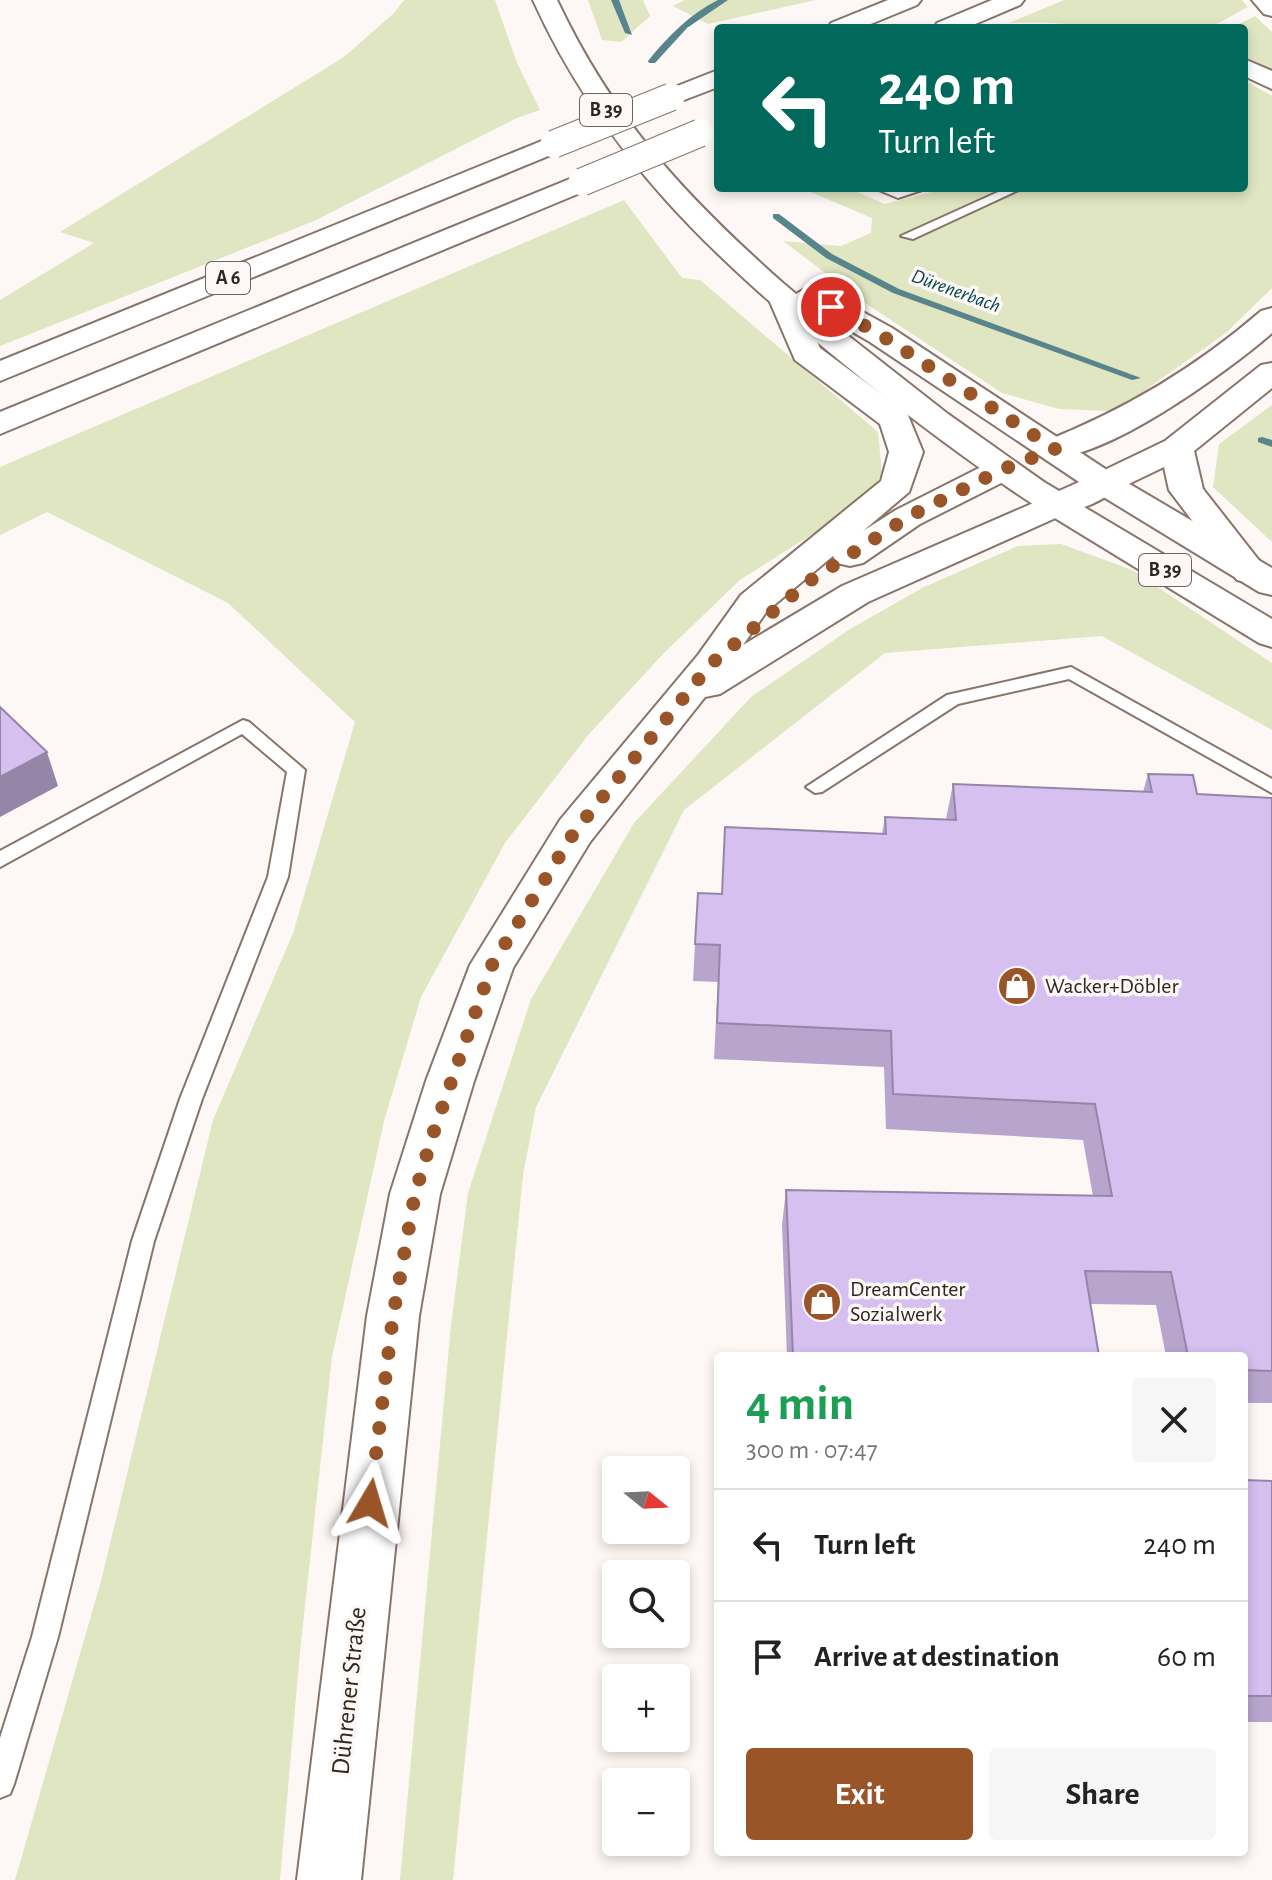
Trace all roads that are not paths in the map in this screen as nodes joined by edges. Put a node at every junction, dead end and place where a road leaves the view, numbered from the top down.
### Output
1 (545, 0) edge
2 (909, 0) edge
3 (1012, 0) edge
4 (1264, 0) edge
5 (1272, 9) edge
6 (850, 24) edge
7 (955, 24) edge
8 (1248, 68) edge
9 (714, 80) edge
10 (1272, 81) edge
11 (709, 129) edge
12 (1008, 192) edge
13 (908, 236) dead end
14 (731, 252) junction
15 (785, 302) junction
16 (1272, 317) edge
17 (0, 372) edge
18 (1272, 372) edge
19 (0, 424) edge
20 (1177, 448) junction
21 (1055, 449) junction
22 (1001, 470) junction
23 (1104, 483) junction
24 (1057, 505) junction
25 (1261, 578) edge
26 (1272, 635) edge
27 (711, 664) junction
28 (680, 700) junction
29 (815, 787) dead end
30 (1272, 787) edge
31 (0, 860) edge
32 (0, 1784) edge
33 (329, 1880) edge

1 - 14 main road, B 39
2 - 6 main road
3 - 7 main road
4 - 5 main road
8 - 10 main road
9 - 17 main road, A 6, bridge
11 - 19 main road, A 6, bridge
12 - 13 lane
14 - 15 main road, B 39
14 - 21 main road, B 39
15 - 22 main road, B 39
15 - 27 main road
16 - 21 main road
18 - 20 main road
20 - 23 main road
20 - 25 main road
21 - 22 main road
21 - 23 main road, B 39
22 - 24 main road, B 39
22 - 27 main road
23 - 24 main road
23 - 25 main road, B 39
24 - 26 main road, B 39
24 - 28 main road
27 - 28 main road, Dührener Straße
28 - 33 main road, Dührener Straße
29 - 30 lane
31 - 32 lane

